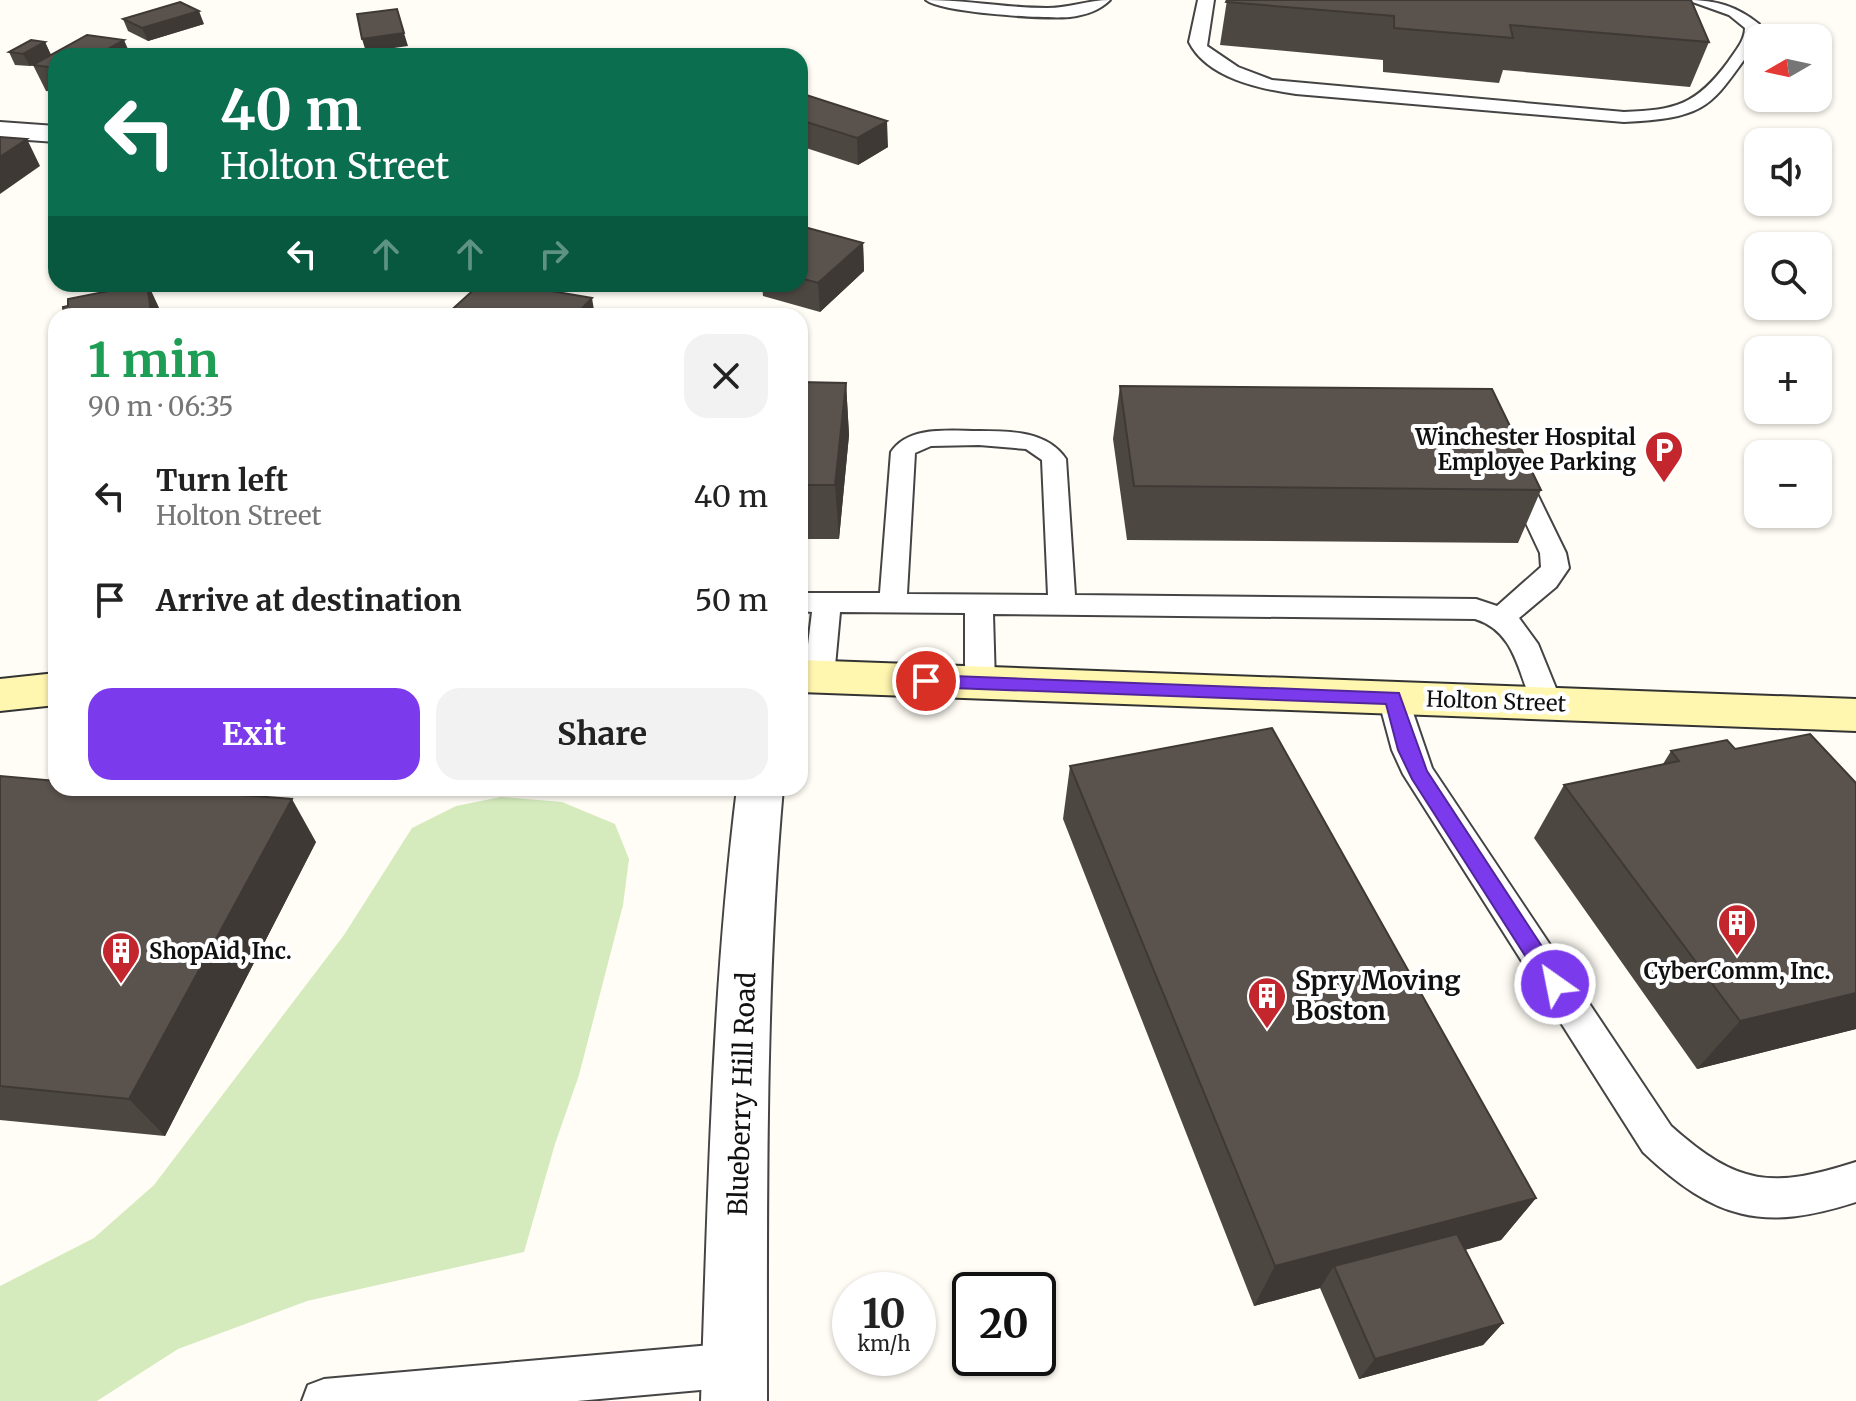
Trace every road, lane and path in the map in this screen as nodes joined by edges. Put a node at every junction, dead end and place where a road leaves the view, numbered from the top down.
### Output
1 (934, 0) edge
2 (1102, 0) edge
3 (1206, 0) edge
4 (1695, 0) edge
5 (0, 130) edge
6 (48, 133) edge
7 (1504, 447) edge
8 (814, 602) edge
9 (893, 602) junction
10 (979, 603) junction
11 (1062, 604) junction
12 (1502, 617) junction
13 (809, 676) edge
14 (980, 683) junction
15 (48, 690) edge
16 (0, 695) edge
17 (1393, 698) junction
18 (1547, 703) junction
19 (1856, 715) edge
20 (759, 796) edge
21 (1856, 1182) edge
22 (734, 1383) edge
23 (324, 1401) edge

1 - 2 lane
3 - 4 lane
5 - 6 street
7 - 12 lane
8 - 9 lane
8 - 13 lane
9 - 10 lane
9 - 11 lane
10 - 11 lane
10 - 14 lane
11 - 12 lane
12 - 18 lane
13 - 14 street, Holton Street
14 - 17 street, Holton Street
15 - 16 street
17 - 18 street, Holton Street
17 - 21 lane
18 - 19 street, Holton Street
20 - 22 street, Blueberry Hill Road
22 - 23 lane

